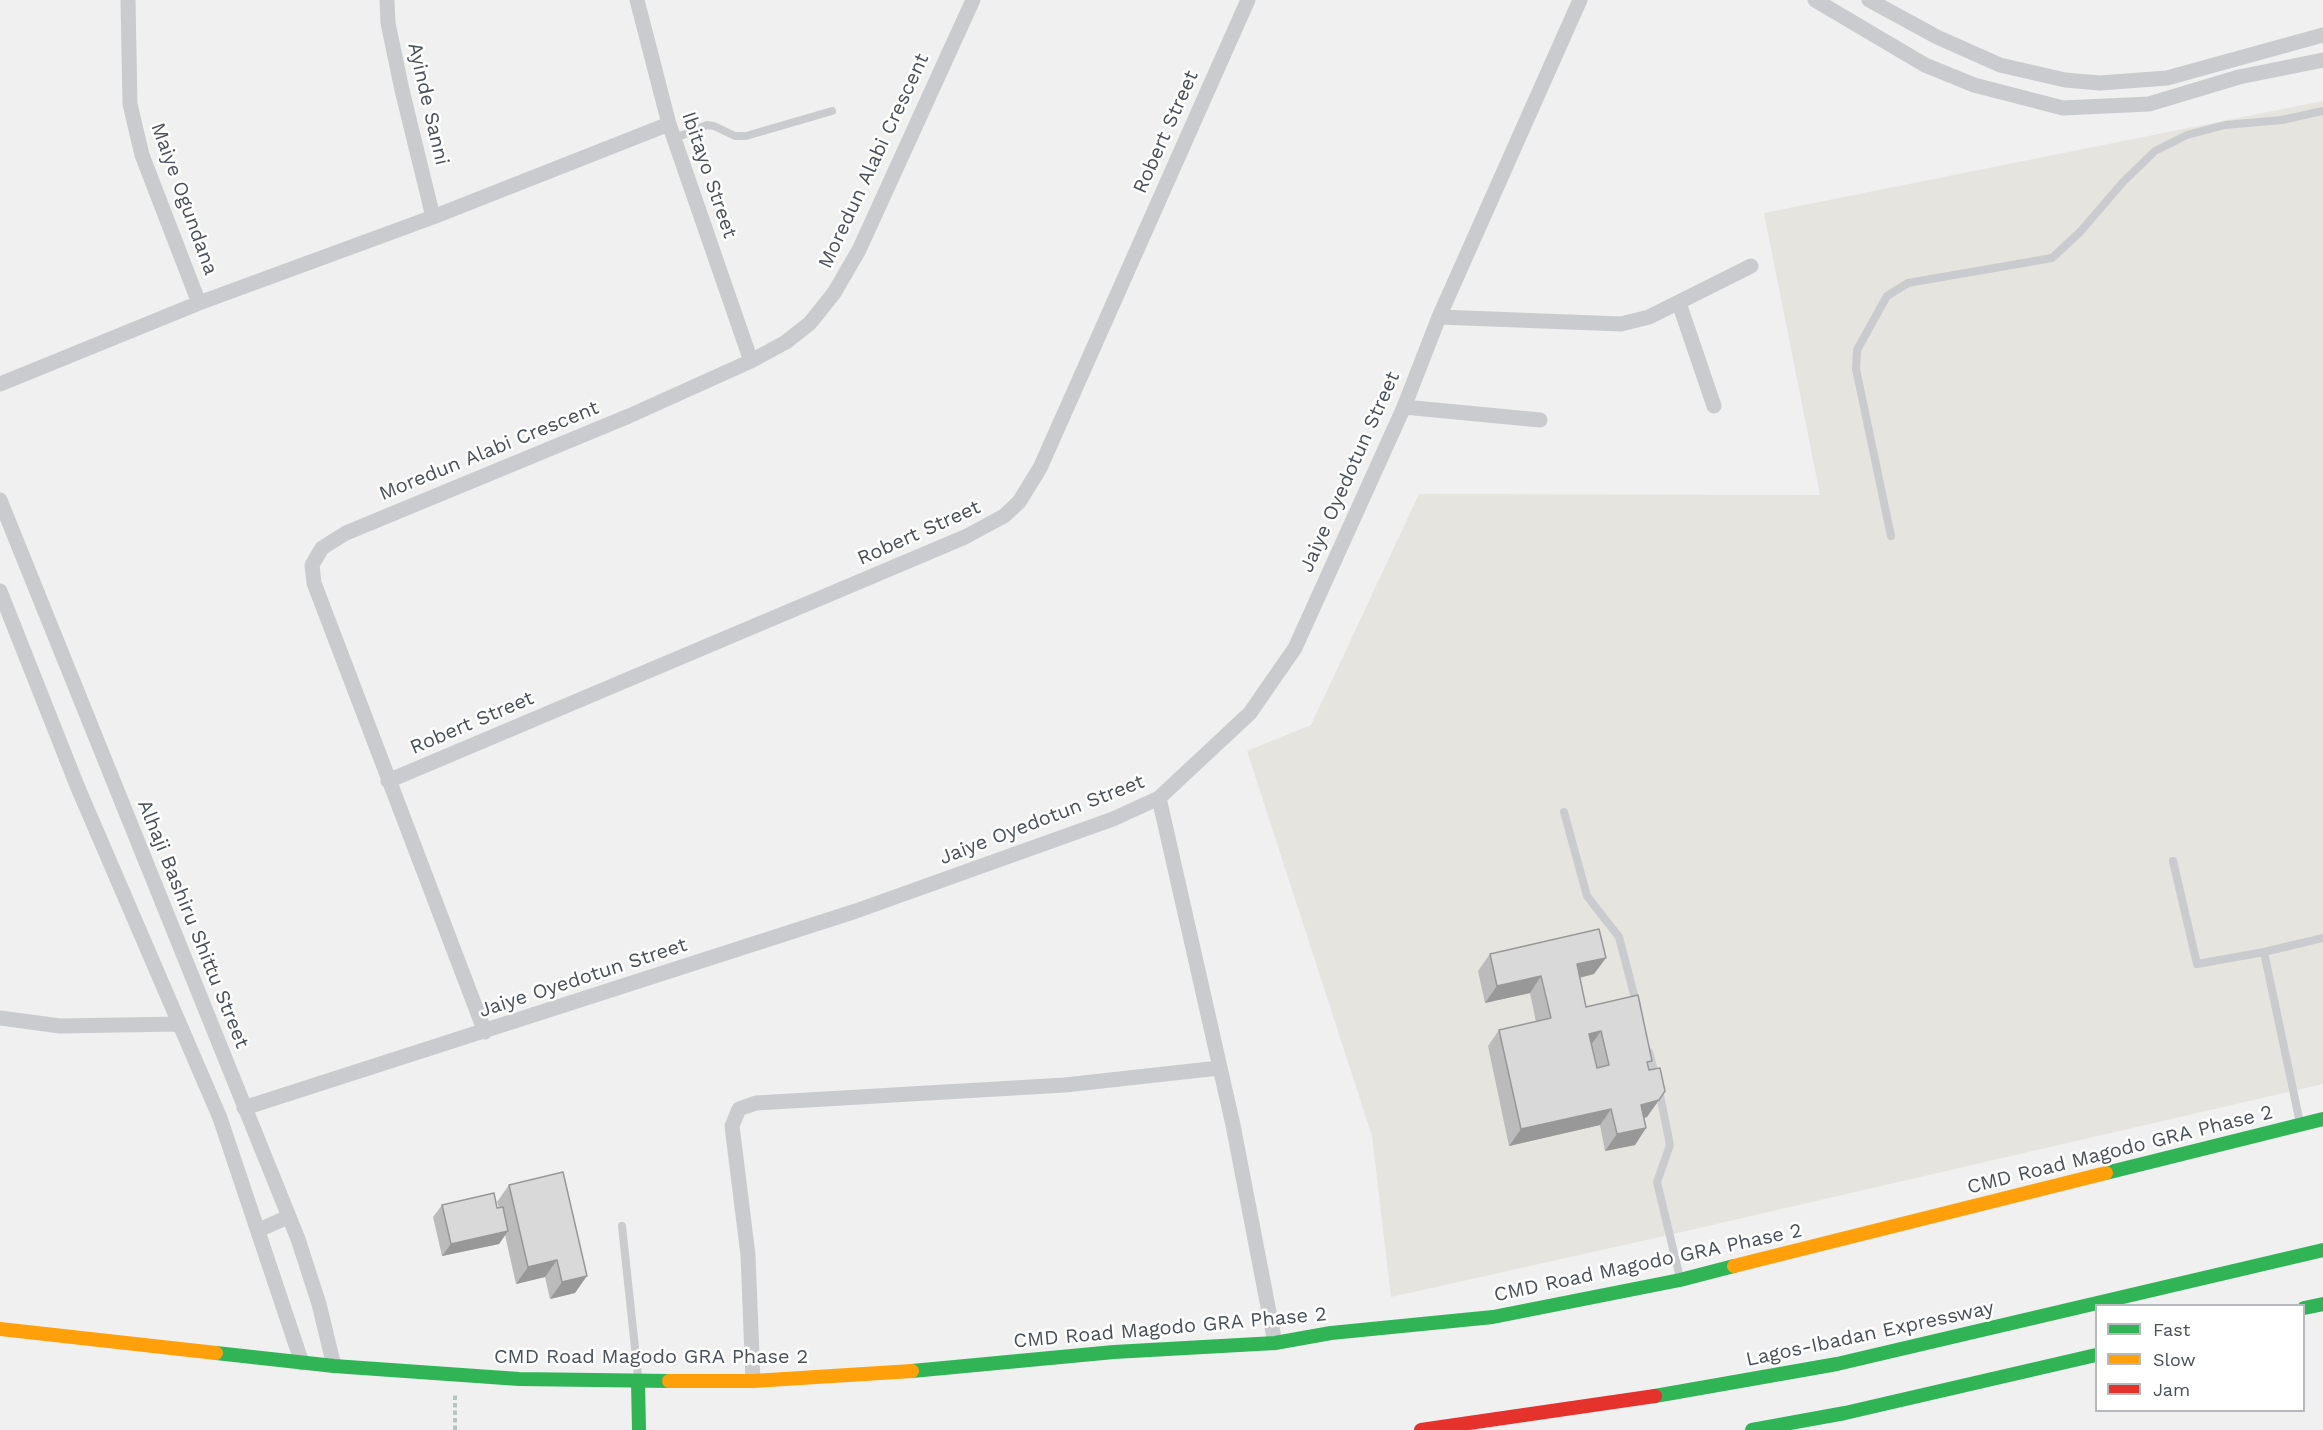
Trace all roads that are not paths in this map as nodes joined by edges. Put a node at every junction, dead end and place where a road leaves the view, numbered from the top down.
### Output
1 (129, 0) edge
2 (387, 0) edge
3 (637, 0) edge
4 (973, 0) edge
5 (1248, 0) edge
6 (1580, 0) edge
7 (1815, 0) edge
8 (1869, 0) edge
9 (1893, 7) edge
10 (2323, 35) edge
11 (2323, 60) edge
12 (832, 111) dead end
13 (2323, 111) edge
14 (671, 131) junction
15 (433, 217) junction
16 (1751, 266) dead end
17 (199, 303) junction
18 (1679, 303) junction
19 (1439, 317) junction
20 (751, 360) junction
21 (0, 384) edge
22 (1714, 406) dead end
23 (1404, 407) junction
24 (1540, 420) dead end
25 (0, 500) edge
26 (1891, 536) dead end
27 (0, 591) edge
28 (388, 781) junction
29 (1159, 798) junction
30 (1563, 812) dead end
31 (2173, 861) dead end
32 (2323, 938) edge
33 (2264, 951) junction
34 (1639, 1014) edge
35 (0, 1018) edge
36 (179, 1024) junction
37 (484, 1032) junction
38 (1648, 1048) edge
39 (1219, 1068) junction
40 (244, 1108) junction
41 (2323, 1119) edge
42 (2301, 1125) junction
43 (288, 1217) junction
44 (622, 1226) dead end
45 (259, 1230) junction
46 (2323, 1250) edge
47 (1680, 1280) junction
48 (2323, 1304) edge
49 (2305, 1308) edge
50 (0, 1329) edge
51 (1275, 1343) junction
52 (2095, 1355) edge
53 (302, 1363) junction
54 (334, 1366) junction
55 (638, 1381) junction
56 (753, 1381) junction
57 (639, 1430) edge
58 (1421, 1430) edge
59 (1752, 1430) edge

1 - 17 street, Maiye Ogundana
2 - 15 street, Ayinde Sanni
3 - 14 street, Ibitayo Street
4 - 20 street, Moredun Alabi Crescent
5 - 28 street, Robert Street
6 - 19 street, Jaiye Oyedotun Street
7 - 11 street
8 - 9 street
9 - 10 street
12 - 14 lane
13 - 26 lane
14 - 15 street
14 - 20 street, Ibitayo Street
15 - 17 street
16 - 18 street
17 - 21 street
18 - 19 street
18 - 22 street
19 - 23 street, Jaiye Oyedotun Street
20 - 28 street, Moredun Alabi Crescent
23 - 24 street
23 - 29 street, Jaiye Oyedotun Street
25 - 40 street, Alhaji Bashiru Shittu Street
27 - 36 street
28 - 37 street, Moredun Alabi Crescent
29 - 37 street, Jaiye Oyedotun Street
29 - 39 street
30 - 34 lane
31 - 33 lane
32 - 33 lane
33 - 42 lane
35 - 36 street
36 - 45 street
37 - 40 street, Jaiye Oyedotun Street
38 - 47 lane
39 - 51 street
39 - 56 street
40 - 43 street, Alhaji Bashiru Shittu Street
41 - 42 main road, CMD Road Magodo GRA Phase 2
42 - 47 main road, CMD Road Magodo GRA Phase 2
43 - 45 street
43 - 54 street, Alhaji Bashiru Shittu Street
44 - 55 lane
45 - 53 street
46 - 58 main road, Lagos-Ibadan Expressway
47 - 51 main road, CMD Road Magodo GRA Phase 2
48 - 49 main road
50 - 53 main road, CMD Road Magodo GRA Phase 2
51 - 56 main road, CMD Road Magodo GRA Phase 2
52 - 59 main road
53 - 54 main road, CMD Road Magodo GRA Phase 2
54 - 55 main road, CMD Road Magodo GRA Phase 2
55 - 56 main road, CMD Road Magodo GRA Phase 2
55 - 57 main road

